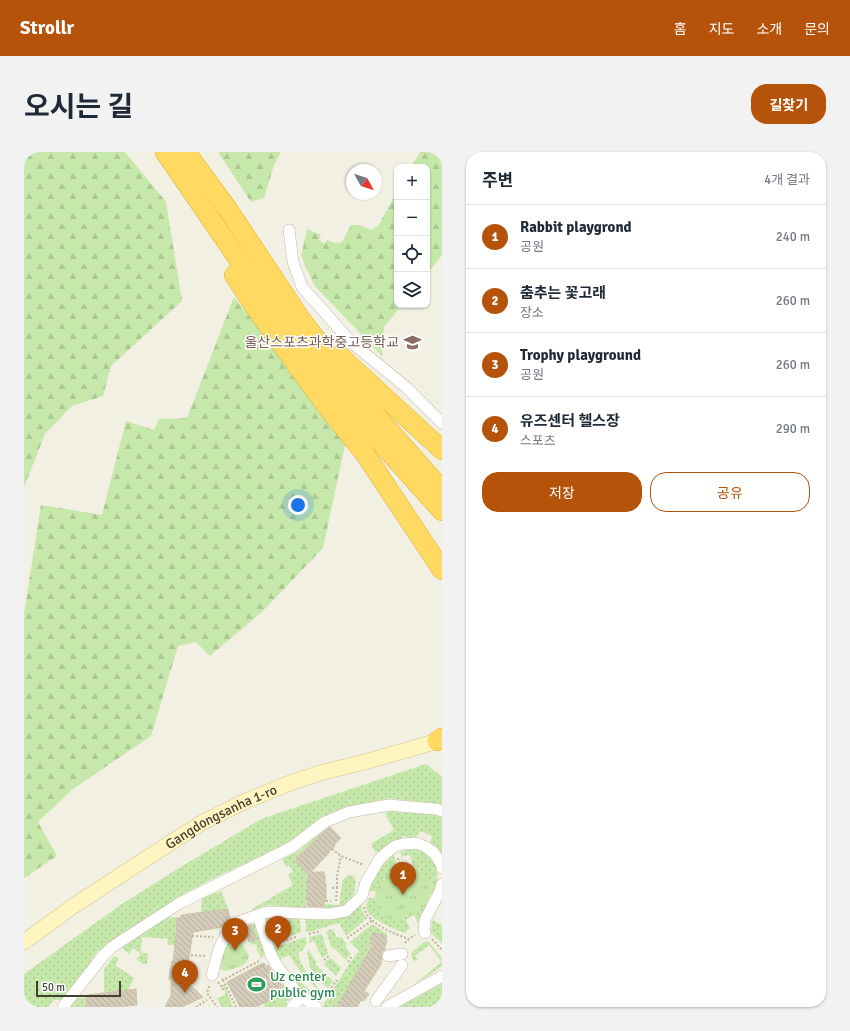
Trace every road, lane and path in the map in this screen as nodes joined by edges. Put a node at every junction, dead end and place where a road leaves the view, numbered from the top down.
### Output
1 (165, 152) edge
2 (186, 152) edge
3 (210, 216) junction
4 (289, 230) dead end
5 (300, 318) junction
6 (442, 423) edge
7 (442, 450) edge
8 (442, 490) edge
9 (442, 511) edge
10 (442, 570) edge
11 (440, 740) edge
12 (442, 811) edge
13 (332, 849) dead end
14 (341, 856) junction
15 (375, 868) junction
16 (442, 868) edge
17 (442, 884) edge
18 (337, 887) junction
19 (332, 888) dead end
20 (362, 896) junction
21 (326, 901) dead end
22 (258, 916) junction
23 (373, 920) junction
24 (322, 930) dead end
25 (425, 932) junction
26 (309, 934) dead end
27 (192, 936) dead end
28 (225, 937) junction
29 (296, 938) dead end
30 (347, 938) dead end
31 (409, 939) junction
32 (24, 942) edge
33 (278, 943) dead end
34 (442, 950) edge
35 (191, 955) dead end
36 (217, 956) junction
37 (329, 956) dead end
38 (352, 956) dead end
39 (388, 956) dead end
40 (270, 959) junction
41 (402, 959) junction
42 (324, 960) dead end
43 (348, 962) dead end
44 (249, 972) dead end
45 (212, 975) junction
46 (442, 976) edge
47 (223, 980) junction
48 (337, 980) dead end
49 (329, 991) dead end
50 (302, 996) junction
51 (207, 1000) dead end
52 (374, 1002) edge
53 (63, 1007) edge
54 (196, 1007) edge
55 (217, 1007) edge
56 (236, 1007) edge
57 (292, 1007) edge
58 (316, 1007) edge
59 (387, 1007) edge

1 - 3 highway
2 - 5 highway
3 - 9 highway
3 - 10 highway
4 - 6 street
5 - 7 highway
5 - 8 highway
11 - 32 street, Gangdongsanha 1-ro
12 - 53 street
13 - 14 path
14 - 15 path
14 - 18 path
15 - 16 street
15 - 20 street
17 - 25 street
18 - 19 path
18 - 21 path
20 - 22 street
20 - 23 path
22 - 28 street
22 - 40 street
23 - 30 path
23 - 31 path
24 - 26 path
25 - 31 path
25 - 34 path
27 - 28 path
28 - 36 street
29 - 33 path
31 - 41 path
35 - 36 path
36 - 45 street
37 - 42 path
38 - 43 path
39 - 41 street
40 - 44 path
40 - 47 path
40 - 50 street
41 - 52 street
45 - 47 path
45 - 55 path
46 - 59 street
47 - 56 path
48 - 49 path
50 - 57 street
50 - 58 street
51 - 54 path

